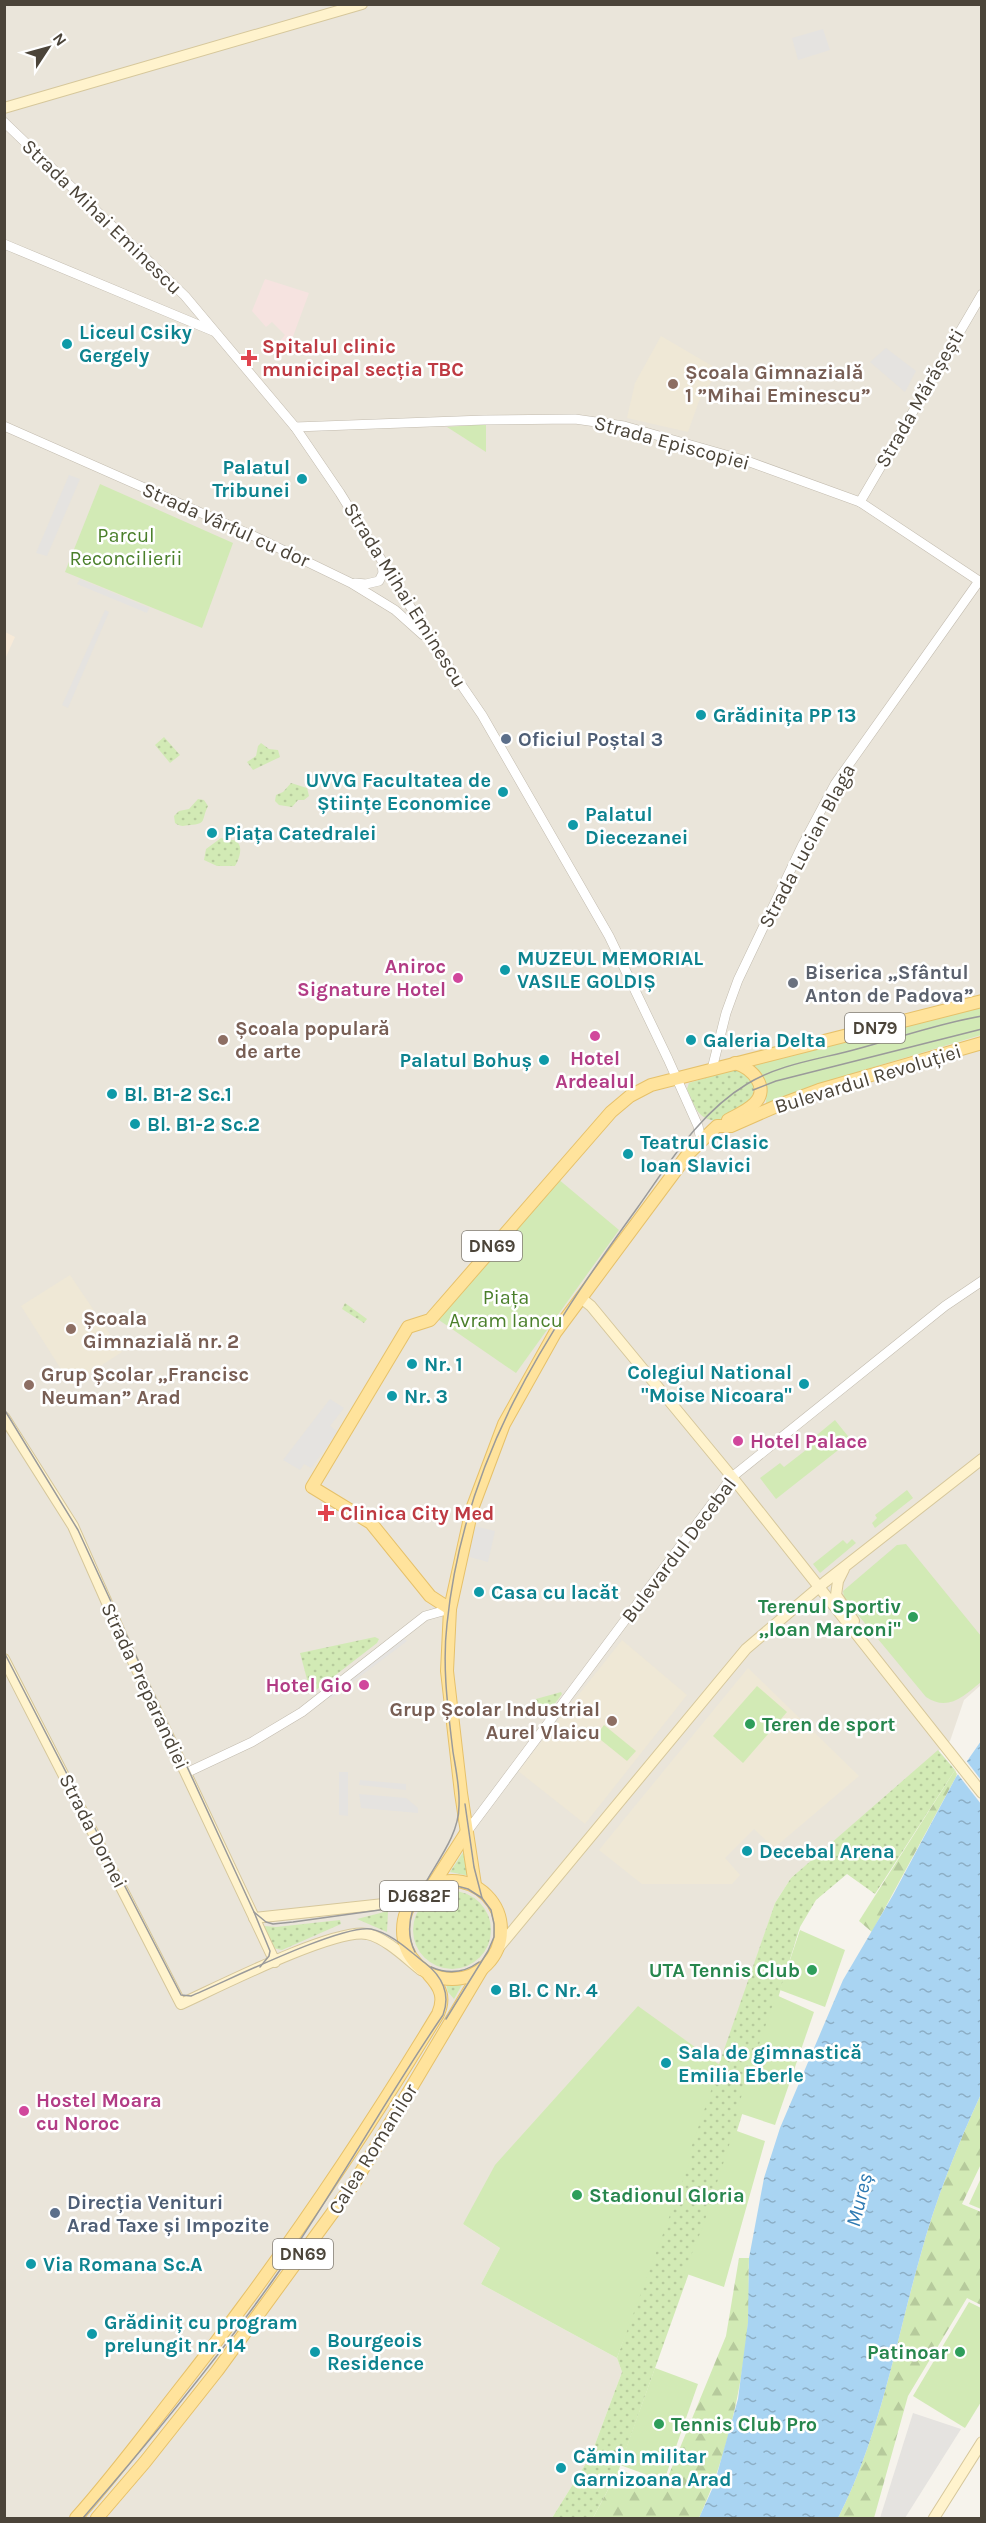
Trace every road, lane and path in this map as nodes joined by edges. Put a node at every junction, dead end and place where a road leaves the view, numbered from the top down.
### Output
1 (362, 4) edge
2 (4, 108) edge
3 (4, 122) edge
4 (4, 244) edge
5 (981, 294) edge
6 (215, 332) junction
7 (4, 426) edge
8 (295, 427) junction
9 (860, 502) junction
10 (381, 559) junction
11 (980, 582) edge
12 (351, 583) junction
13 (434, 645) junction
14 (981, 1001) edge
15 (981, 1044) edge
16 (735, 1063) junction
17 (712, 1069) junction
18 (676, 1079) junction
19 (717, 1126) junction
20 (701, 1140) junction
21 (557, 1173) joint
22 (981, 1281) edge
23 (581, 1298) junction
24 (4, 1417) edge
25 (981, 1459) edge
26 (732, 1477) junction
27 (845, 1566) junction
28 (818, 1587) junction
29 (450, 1609) junction
30 (861, 1641) junction
31 (4, 1659) edge
32 (186, 1773) junction
33 (981, 1792) edge
34 (466, 1833) junction
35 (434, 1883) junction
36 (475, 1885) junction
37 (422, 1893) junction
38 (254, 1918) junction
39 (495, 1952) junction
40 (275, 1962) junction
41 (482, 1970) junction
42 (425, 1972) junction
43 (981, 2442) edge
44 (76, 2518) edge
45 (97, 2518) edge
46 (934, 2518) edge

1 - 2 main road
3 - 6 street, Strada Mihai Eminescu
4 - 6 street
5 - 9 street, Strada Mărășești
6 - 8 street, Strada Mihai Eminescu
7 - 12 street, Strada Vârful cu dor
8 - 9 street, Strada Episcopiei
8 - 10 street, Strada Mihai Eminescu
9 - 11 street, Strada Episcopiei
10 - 12 street
10 - 13 street, Strada Mihai Eminescu
11 - 17 street, Strada Lucian Blaga
12 - 13 street, Strada Vârful cu dor
13 - 18 street, Strada Mihai Eminescu
14 - 16 main road, DN79
15 - 19 main road, Bulevardul Revoluției / DN79
16 - 17 main road, DN79
16 - 19 main road
17 - 18 main road, DN79
18 - 20 street, Strada Mihai Eminescu
18 - 21 main road, DN79
19 - 20 main road, Bulevardul Revoluției / DN79
20 - 23 main road, Bulevardul Revoluției / DN79
21 - 29 main road, DN69
22 - 26 street, Bulevardul Decebal
23 - 26 main road
23 - 29 main road, DN79
24 - 32 main road, Strada Preparandiei
25 - 27 main road
26 - 28 main road
26 - 34 street, Bulevardul Decebal
27 - 28 main road
27 - 30 main road
28 - 30 main road
28 - 39 main road
29 - 32 street
29 - 34 main road
30 - 33 main road
31 - 40 main road, Strada Dornei / DJ682F
32 - 38 main road, Strada Preparandiei
34 - 35 main road
34 - 36 main road
35 - 36 main road, DJ682F
35 - 37 main road, DJ682F
36 - 39 main road, DJ682F
37 - 38 main road, DJ682F
37 - 42 main road, DJ682F
38 - 40 main road, Strada Preparandiei
39 - 41 main road, DJ682F
40 - 42 main road, DJ682F
41 - 42 main road, DJ682F
41 - 45 main road, Calea Romanilor / DN69
42 - 44 main road, Calea Romanilor / DN69
43 - 46 main road

